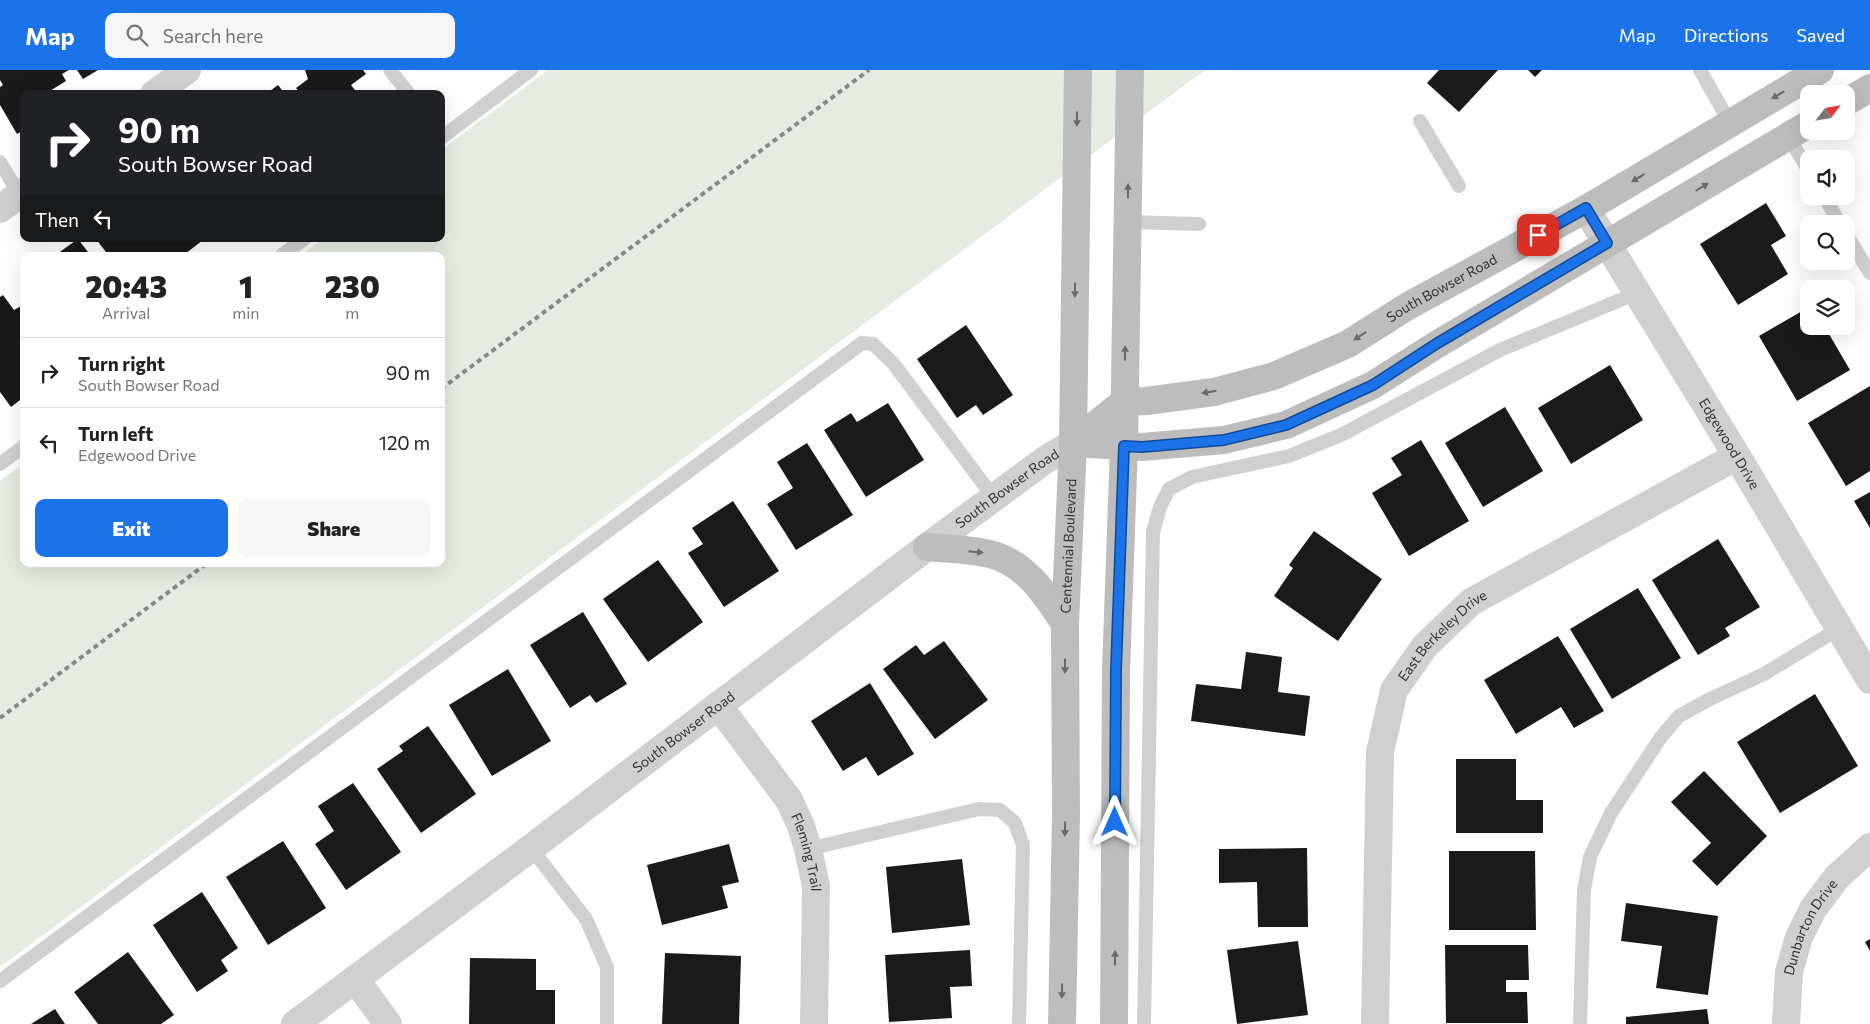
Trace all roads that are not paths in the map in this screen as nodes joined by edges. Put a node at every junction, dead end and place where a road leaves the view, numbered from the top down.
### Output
1 (390, 70) edge
2 (531, 70) edge
3 (1078, 70) edge
4 (1130, 70) edge
5 (1700, 70) edge
6 (1820, 70) edge
7 (181, 72) edge
8 (1870, 88) edge
9 (159, 90) edge
10 (405, 90) edge
11 (1855, 97) edge
12 (1420, 121) dead end
13 (1730, 123) junction
14 (1798, 130) edge
15 (445, 134) edge
16 (1803, 150) edge
17 (0, 162) edge
18 (1459, 186) dead end
19 (14, 198) edge
20 (1586, 208) junction
21 (1127, 222) junction
22 (1199, 224) dead end
23 (300, 242) edge
24 (1607, 243) junction
25 (1855, 249) edge
26 (286, 252) edge
27 (1870, 273) edge
28 (1637, 293) junction
29 (1124, 402) junction
30 (1073, 443) junction
31 (1124, 446) junction
32 (20, 449) edge
33 (1737, 456) junction
34 (0, 464) edge
35 (994, 498) junction
36 (927, 547) junction
37 (1065, 624) junction
38 (1840, 628) junction
39 (1870, 680) edge
40 (718, 705) junction
41 (1870, 847) edge
42 (531, 848) junction
43 (808, 849) junction
44 (356, 980) junction
45 (0, 981) edge
46 (295, 1024) edge
47 (388, 1024) edge
48 (607, 1024) edge
49 (814, 1024) edge
50 (1019, 1024) edge
51 (1062, 1024) edge
52 (1114, 1024) edge
53 (1144, 1024) edge
54 (1375, 1024) edge
55 (1580, 1024) edge
56 (1786, 1024) edge

1 - 10 lane
2 - 15 lane
3 -> 30 main road, Centennial Boulevard
21 -> 4 main road
5 - 13 lane
6 -> 13 main road, South Bowser Road
7 - 9 street
8 - 11 main road
12 - 18 lane
13 -> 20 main road, South Bowser Road
14 - 16 lane
24 -> 14 main road, South Bowser Road
17 - 19 lane
20 - 24 street, Edgewood Drive
20 -> 29 main road, South Bowser Road
21 - 22 lane
29 -> 21 main road
23 - 26 lane
24 - 28 street, Edgewood Drive
24 - 31 main road, South Bowser Road
25 - 27 lane
28 - 33 street, Edgewood Drive
28 - 53 lane
29 - 30 main road, South Bowser Road
29 - 31 main road
30 - 31 main road, South Bowser Road
30 - 35 street, South Bowser Road
30 - 37 main road, Centennial Boulevard
52 -> 31 main road
32 - 34 lane
33 - 38 street, Edgewood Drive
33 - 54 street, East Berkeley Drive
35 - 36 street, South Bowser Road
35 - 45 lane
36 -> 37 main road
36 - 40 street, South Bowser Road
37 -> 51 main road, Centennial Boulevard
38 - 39 street, Edgewood Drive
38 - 55 lane
40 - 42 street, South Bowser Road
40 - 43 street, Fleming Trail
41 - 56 street, Dunbarton Drive
42 - 44 street, South Bowser Road
42 - 48 lane
43 - 49 street, Fleming Trail
43 - 50 lane
44 - 46 street, South Bowser Road
44 - 47 street

